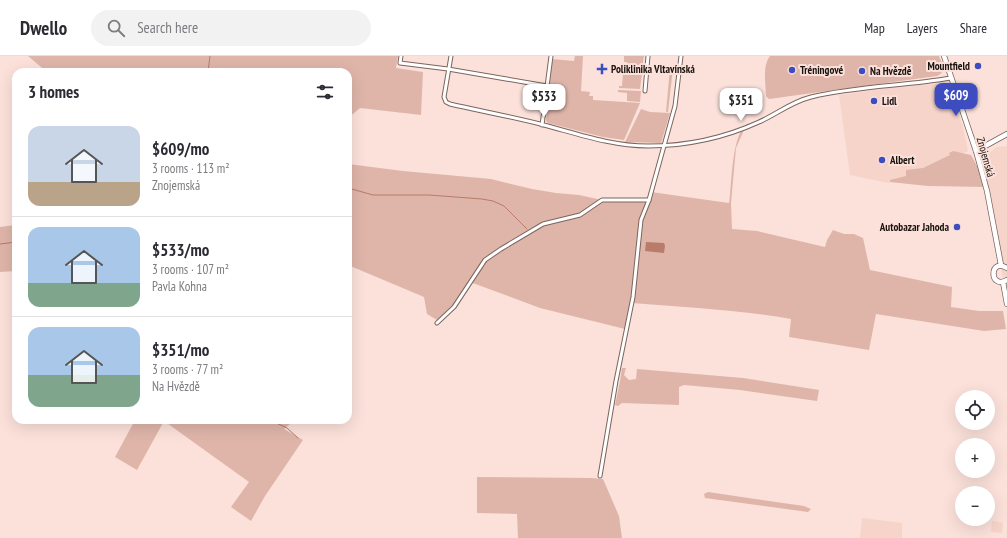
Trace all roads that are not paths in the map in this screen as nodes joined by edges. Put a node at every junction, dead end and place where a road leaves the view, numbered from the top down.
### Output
1 (401, 56) edge
2 (451, 56) edge
3 (551, 56) edge
4 (648, 56) edge
5 (681, 56) edge
6 (944, 56) edge
7 (448, 69) junction
8 (951, 78) junction
9 (547, 86) junction
10 (645, 91) dead end
11 (542, 125) junction
12 (1007, 134) edge
13 (663, 146) junction
14 (976, 151) junction
15 (649, 200) junction
16 (1001, 265) junction
17 (1007, 268) edge
18 (1005, 281) edge
19 (1007, 304) edge
20 (437, 323) dead end
21 (600, 476) dead end

1 - 7 street
2 - 7 street
3 - 9 street
4 - 10 street
5 - 13 street
6 - 8 main road, Znojemská
7 - 9 street
7 - 11 street
8 - 13 street
8 - 14 main road, Znojemská
9 - 11 street
11 - 13 street
12 - 14 main road
13 - 15 street
14 - 16 main road, Znojemská
15 - 20 street
15 - 21 street
16 - 17 main road
16 - 18 main road, Znojemská
18 - 19 main road, Znojemská

